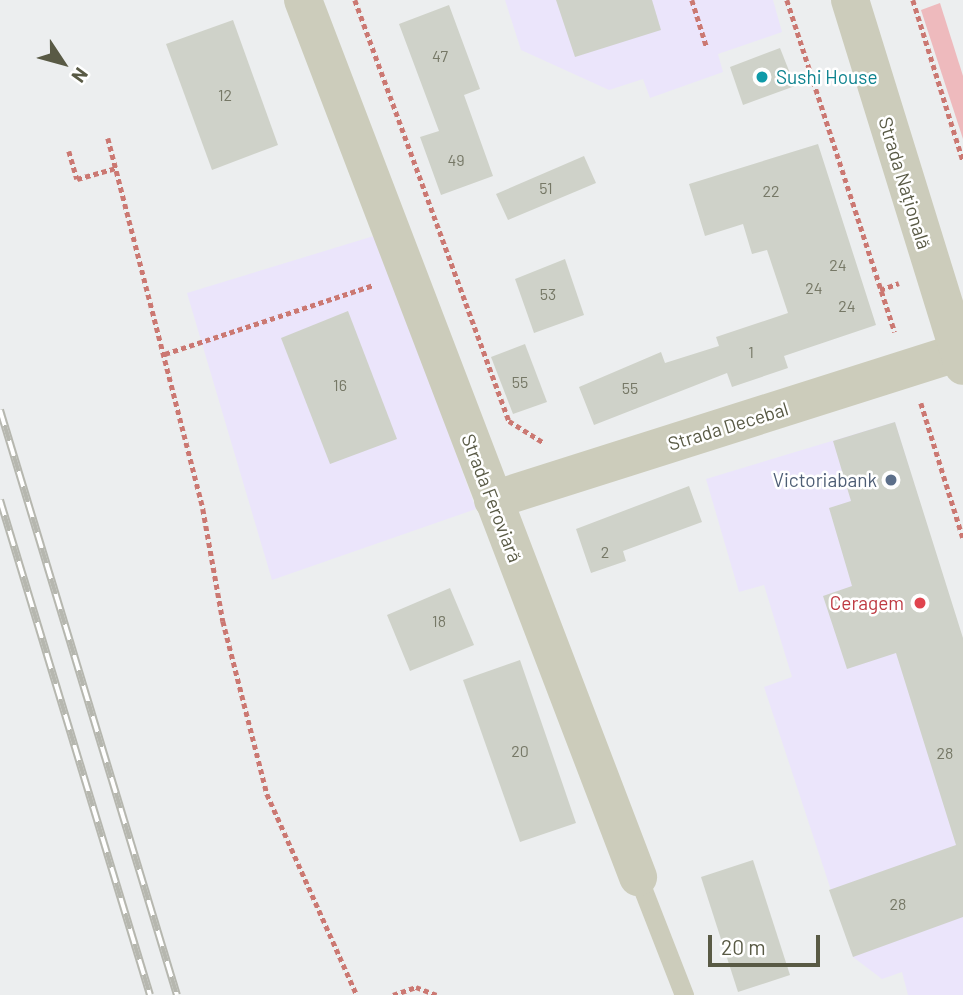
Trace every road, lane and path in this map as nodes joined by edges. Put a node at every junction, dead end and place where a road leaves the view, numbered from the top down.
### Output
1 (303, 0) edge
2 (355, 0) edge
3 (692, 0) edge
4 (787, 0) edge
5 (850, 0) edge
6 (913, 0) edge
7 (707, 48) dead end
8 (108, 138) dead end
9 (69, 151) dead end
10 (963, 161) edge
11 (116, 168) junction
12 (405, 275) junction
13 (884, 342) dead end
14 (165, 354) junction
15 (962, 357) edge
16 (909, 371) junction
17 (932, 401) dead end
18 (908, 408) dead end
19 (552, 442) dead end
20 (493, 500) junction
21 (963, 538) edge
22 (638, 877) joint
23 (357, 995) edge
24 (393, 995) edge
25 (437, 995) edge
26 (684, 995) edge

1 - 12 street, Strada Feroviară
2 - 19 path
3 - 7 path
4 - 16 path
5 - 15 street, Strada Națională
6 - 10 path
8 - 11 path
9 - 11 path
11 - 14 path
12 - 14 path
12 - 20 street, Strada Feroviară
13 - 16 path
14 - 23 path
15 - 16 street, Strada Decebal
16 - 17 path
16 - 18 path
16 - 20 street, Strada Decebal
16 - 21 path
20 - 22 street, Strada Feroviară
22 - 26 lane, Strada Feroviară
24 - 25 path

